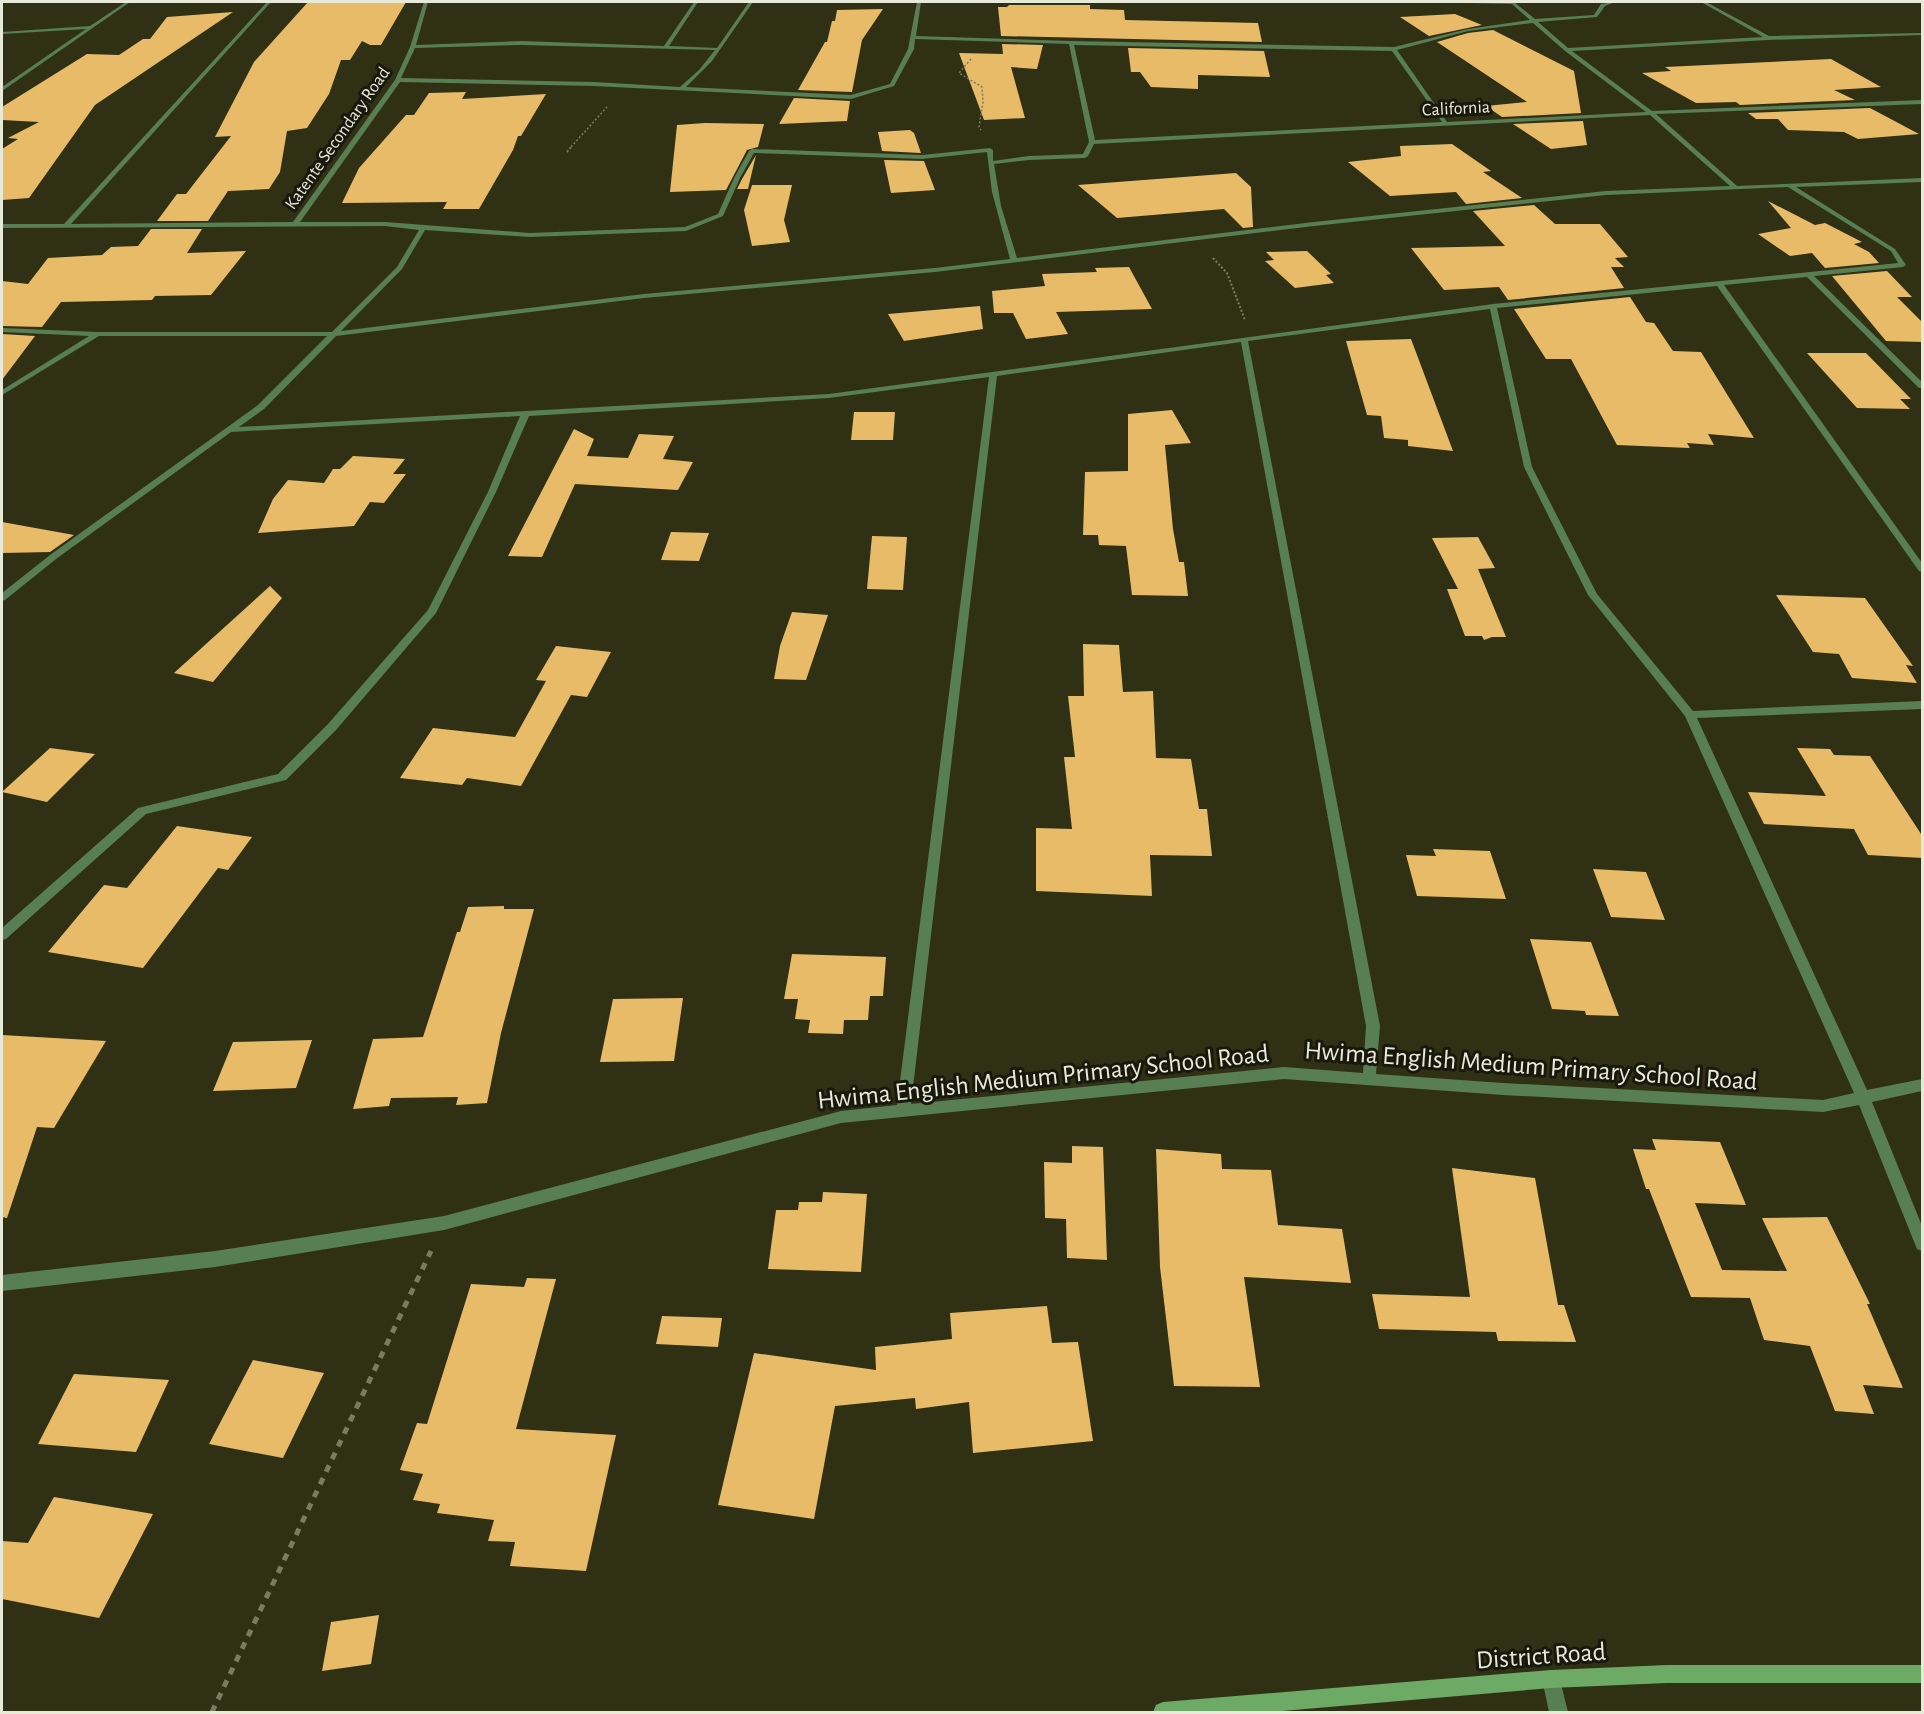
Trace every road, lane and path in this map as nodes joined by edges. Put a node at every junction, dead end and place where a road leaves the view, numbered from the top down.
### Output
1 (128, 2) edge
2 (269, 2) edge
3 (426, 2) edge
4 (696, 2) edge
5 (752, 2) edge
6 (919, 2) edge
7 (1468, 2) edge
8 (1513, 2) edge
9 (1613, 2) edge
10 (1702, 2) edge
11 (1534, 21) junction
12 (92, 27) junction
13 (2, 33) edge
14 (1923, 34) edge
15 (913, 37) junction
16 (1768, 38) junction
17 (972, 39) junction
18 (1071, 43) junction
19 (413, 47) junction
20 (666, 47) junction
21 (717, 49) junction
22 (1394, 49) junction
23 (1567, 50) junction
24 (398, 80) junction
25 (4, 86) edge
26 (635, 87) junction
27 (680, 89) junction
28 (1923, 102) edge
29 (1651, 113) junction
30 (1446, 124) junction
31 (1092, 142) junction
32 (990, 150) junction
33 (567, 152) dead end
34 (990, 163) junction
35 (1923, 180) edge
36 (1789, 185) junction
37 (1736, 188) junction
38 (67, 224) junction
39 (295, 225) junction
40 (2, 226) edge
41 (423, 228) junction
42 (1195, 238) junction
43 (1014, 261) junction
44 (1808, 274) junction
45 (1719, 283) junction
46 (1493, 306) junction
47 (2, 330) edge
48 (97, 334) junction
49 (334, 334) junction
50 (1248, 339) junction
51 (993, 374) junction
52 (1923, 386) edge
53 (2, 393) edge
54 (526, 412) junction
55 (230, 430) junction
56 (1923, 569) edge
57 (2, 598) edge
58 (1923, 705) edge
59 (1690, 715) junction
60 (2, 935) edge
61 (1369, 1080) junction
62 (1923, 1084) edge
63 (1863, 1097) junction
64 (903, 1111) junction
65 (444, 1223) junction
66 (1923, 1244) edge
67 (2, 1283) edge
68 (1923, 1674) edge
69 (1551, 1679) junction
70 (212, 1713) edge
71 (1163, 1713) edge
72 (1559, 1713) edge

1 - 12 street
2 - 38 street
3 - 19 street, Katente Secondary Road
4 - 20 street
5 - 21 street
6 - 15 street
7 - 8 street
8 - 11 street
9 - 11 street
10 - 16 street
11 - 22 street
11 - 23 street
12 - 13 street
12 - 25 street
14 - 16 street
15 - 17 street
15 - 27 street
16 - 23 street
17 - 18 street
17 - 32 path
18 - 22 street
18 - 31 street
19 - 20 street
19 - 24 street, Katente Secondary Road
20 - 21 street
21 - 27 street
22 - 30 street
23 - 29 street
24 - 26 street
24 - 39 street, Katente Secondary Road
26 - 27 street
26 - 33 path
28 - 29 street, California
29 - 30 street, California
29 - 37 street
30 - 31 street, California
31 - 34 street
32 - 34 street
32 - 41 street
34 - 43 street
35 - 36 street
36 - 37 street
36 - 44 street
37 - 42 street
38 - 39 street
38 - 40 street
39 - 41 street
41 - 49 street
42 - 43 street
42 - 50 path
43 - 49 street
44 - 45 street
44 - 52 street
45 - 46 street
45 - 56 street
46 - 50 street
46 - 59 street
47 - 48 street
48 - 49 street
48 - 53 street
49 - 55 street
50 - 51 street
50 - 61 street
51 - 54 street
51 - 64 street
54 - 55 street
54 - 60 street
55 - 57 street
58 - 59 street
59 - 63 street
61 - 63 street, Hwima English Medium Primary School Road
61 - 64 street, Hwima English Medium Primary School Road
62 - 63 street, Hwima English Medium Primary School Road
63 - 66 street
64 - 65 street, Hwima English Medium Primary School Road
65 - 67 street, Hwima English Medium Primary School Road
65 - 70 path
68 - 69 street, District Road
69 - 71 street, District Road
69 - 72 street

